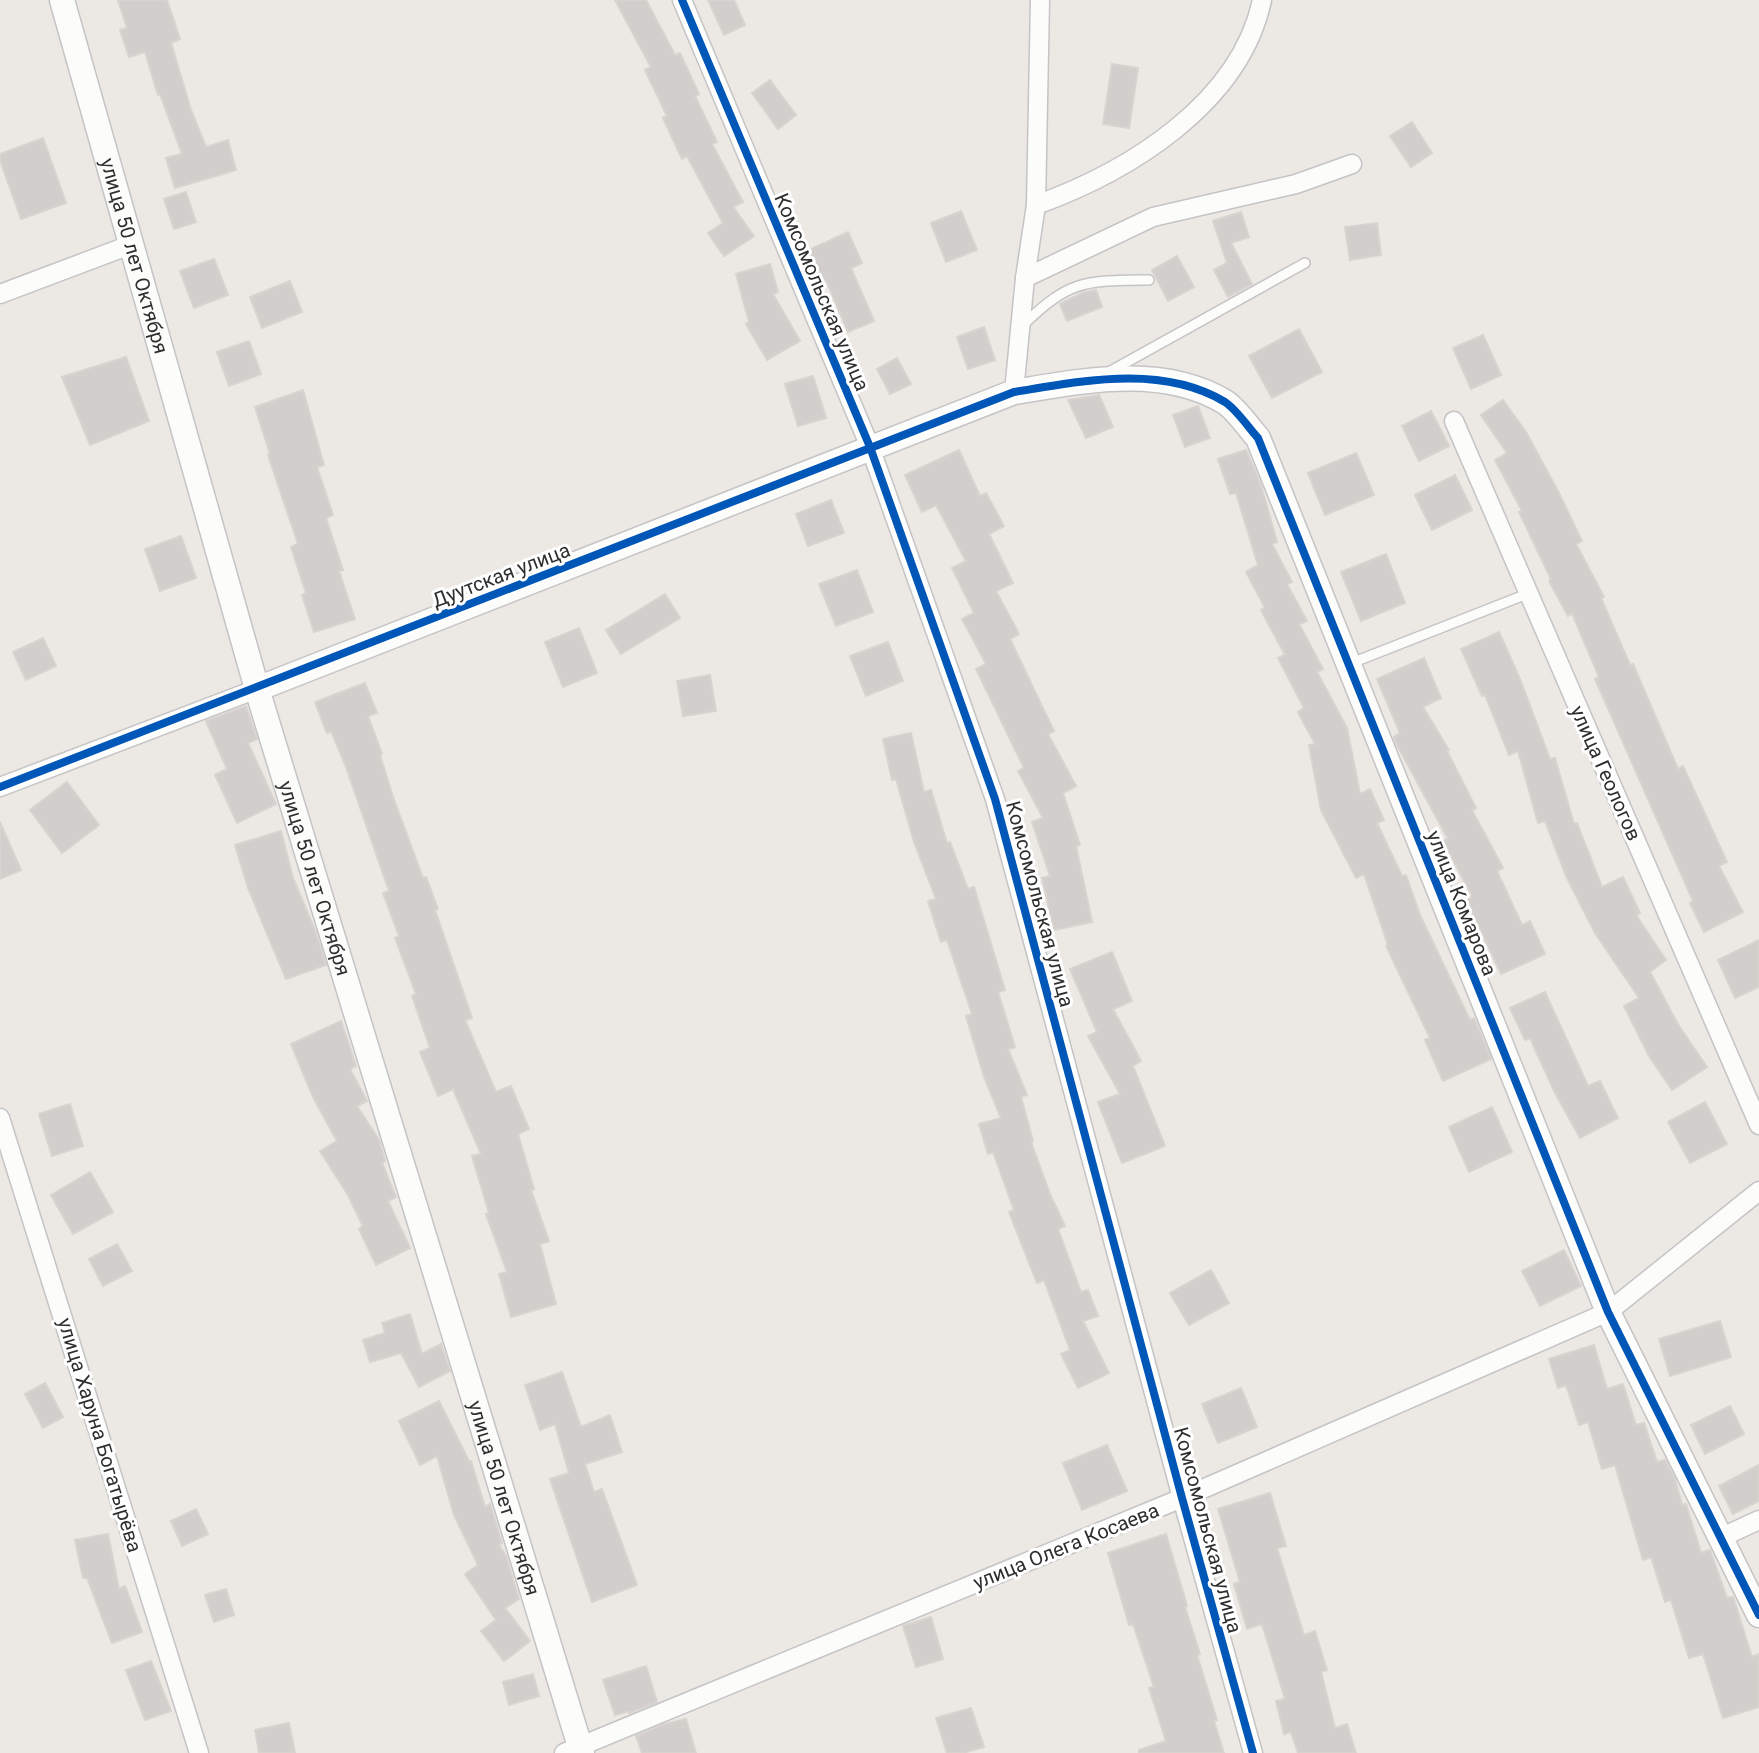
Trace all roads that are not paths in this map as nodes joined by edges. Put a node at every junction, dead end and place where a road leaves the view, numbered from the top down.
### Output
1 (62, 0) edge
2 (682, 0) edge
3 (1040, 0) edge
4 (1262, 0) edge
5 (1352, 164) dead end
6 (1036, 205) junction
7 (130, 245) junction
8 (1305, 263) dead end
9 (1025, 278) junction
10 (1149, 280) dead end
11 (0, 294) edge
12 (1020, 328) junction
13 (1095, 379) junction
14 (1014, 392) junction
15 (1454, 421) dead end
16 (870, 447) junction
17 (1527, 594) junction
18 (1349, 664) junction
19 (257, 689) junction
20 (0, 787) edge
21 (0, 1118) edge
22 (1759, 1125) edge
23 (1759, 1191) edge
24 (1608, 1312) junction
25 (1182, 1498) junction
26 (1759, 1520) edge
27 (1720, 1538) junction
28 (1759, 1615) edge
29 (575, 1751) edge
30 (199, 1753) edge
31 (1253, 1753) edge

1 - 7 street, улица 50 лет Октября
2 - 16 street, Комсомольская улица
3 - 6 street
4 - 6 street
5 - 9 street
6 - 9 street
7 - 11 street
7 - 19 street, улица 50 лет Октября
8 - 13 lane
9 - 12 street
10 - 12 lane
12 - 14 street
13 - 14 street, улица Комарова
13 - 18 street, улица Комарова
14 - 16 street, Дуутская улица
15 - 17 street, улица Геологов
16 - 19 street, Дуутская улица
16 - 25 street, Комсомольская улица
17 - 18 lane
17 - 22 street, улица Геологов
18 - 24 street, улица Комарова
19 - 20 street, Дуутская улица
19 - 29 street, улица 50 лет Октября
21 - 30 street, улица Харуна Богатырёва
23 - 24 street, улица Олега Косаева
24 - 25 street, улица Олега Косаева
24 - 27 street, улица Комарова
25 - 29 street, улица Олега Косаева
25 - 31 street, Комсомольская улица
26 - 27 street
27 - 28 street, улица Комарова

